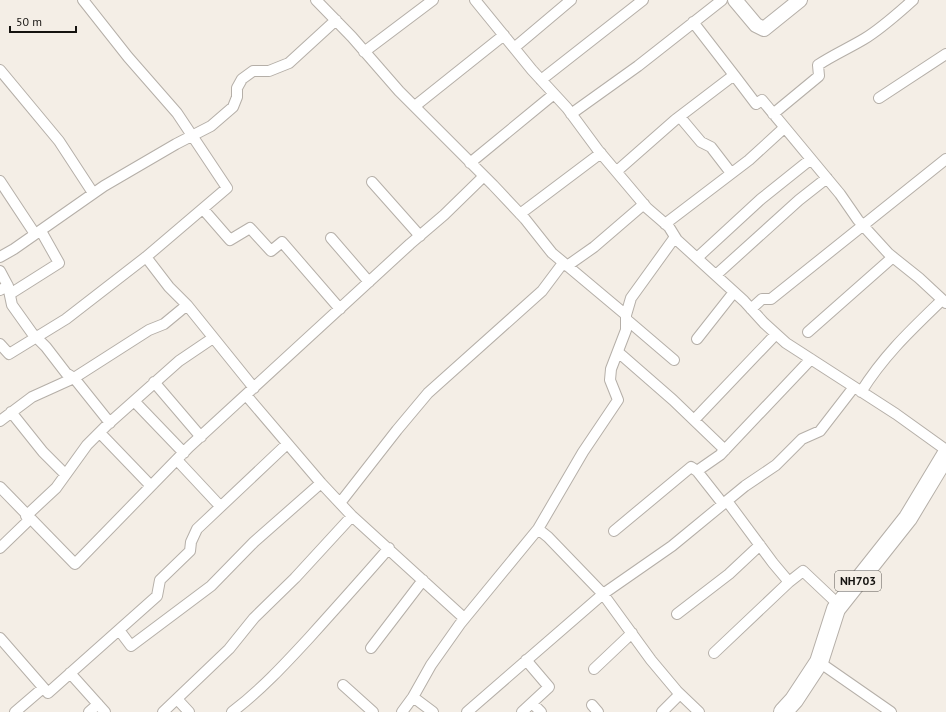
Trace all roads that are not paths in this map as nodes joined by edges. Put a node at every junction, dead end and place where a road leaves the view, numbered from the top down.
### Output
1 (83, 0) edge
2 (316, 0) edge
3 (433, 0) edge
4 (475, 0) edge
5 (571, 0) edge
6 (643, 0) edge
7 (722, 0) edge
8 (735, 0) edge
9 (800, 0) edge
10 (913, 0) edge
11 (336, 20) junction
12 (693, 22) junction
13 (504, 35) junction
14 (514, 48) junction
15 (364, 52) junction
16 (946, 54) edge
17 (0, 70) edge
18 (734, 75) junction
19 (541, 80) junction
20 (554, 94) junction
21 (879, 98) dead end
22 (415, 106) junction
23 (572, 114) junction
24 (773, 114) junction
25 (680, 117) junction
26 (784, 128) junction
27 (191, 136) junction
28 (601, 153) junction
29 (811, 159) junction
30 (946, 159) edge
31 (470, 163) junction
32 (617, 171) junction
33 (731, 173) junction
34 (484, 176) junction
35 (827, 178) junction
36 (0, 181) edge
37 (372, 182) dead end
38 (93, 193) junction
39 (644, 204) junction
40 (203, 209) junction
41 (520, 214) junction
42 (665, 224) junction
43 (863, 225) junction
44 (38, 232) junction
45 (420, 236) junction
46 (675, 237) junction
47 (331, 238) dead end
48 (0, 257) edge
49 (146, 257) junction
50 (893, 257) junction
51 (697, 258) junction
52 (565, 264) junction
53 (0, 271) edge
54 (716, 275) junction
55 (369, 282) junction
56 (6, 290) edge
57 (734, 292) junction
58 (944, 302) edge
59 (187, 305) junction
60 (340, 309) junction
61 (751, 309) junction
62 (626, 317) junction
63 (808, 332) dead end
64 (776, 334) junction
65 (36, 338) junction
66 (213, 338) junction
67 (697, 339) dead end
68 (1, 347) edge
69 (618, 352) junction
70 (811, 359) junction
71 (674, 360) dead end
72 (74, 378) junction
73 (154, 382) junction
74 (254, 388) junction
75 (857, 390) junction
76 (246, 395) junction
77 (134, 401) junction
78 (11, 412) junction
79 (694, 420) junction
80 (0, 421) edge
81 (110, 423) junction
82 (100, 433) junction
83 (201, 437) junction
84 (287, 444) junction
85 (725, 450) junction
86 (946, 450) edge
87 (946, 455) edge
88 (181, 456) junction
89 (697, 471) junction
90 (65, 474) junction
91 (321, 483) junction
92 (151, 486) junction
93 (0, 487) edge
94 (726, 502) junction
95 (340, 503) junction
96 (220, 506) junction
97 (352, 516) junction
98 (28, 518) junction
99 (538, 529) junction
100 (614, 532) dead end
101 (760, 545) junction
102 (0, 548) edge
103 (390, 548) junction
104 (423, 580) junction
105 (789, 582) junction
106 (603, 594) junction
107 (839, 605) junction
108 (677, 614) dead end
109 (464, 618) junction
110 (119, 630) junction
111 (632, 633) junction
112 (0, 638) edge
113 (371, 648) dead end
114 (714, 653) dead end
115 (526, 660) junction
116 (819, 662) junction
117 (594, 669) dead end
118 (70, 673) junction
119 (342, 685) dead end
120 (43, 688) junction
121 (680, 694) junction
122 (413, 697) junction
123 (177, 699) junction
124 (532, 702) junction
125 (98, 704) junction
126 (15, 712) edge
127 (89, 712) edge
128 (105, 712) edge
129 (163, 712) edge
130 (189, 712) edge
131 (232, 712) edge
132 (373, 712) edge
133 (402, 712) edge
134 (433, 712) edge
135 (467, 712) edge
136 (522, 712) edge
137 (541, 712) edge
138 (662, 712) edge
139 (699, 712) edge
140 (783, 712) edge
141 (891, 712) edge

1 - 27 street
2 - 11 street
3 - 15 street
4 - 13 street
5 - 14 street
6 - 19 street
7 - 12 street
8 - 9 street
10 - 24 street
11 - 15 street
11 - 27 street
12 - 18 street
12 - 23 street
13 - 14 street
13 - 22 street
14 - 19 street
15 - 22 street
16 - 21 street
17 - 38 street
18 - 24 street
18 - 25 street
19 - 20 street
20 - 23 street
20 - 31 street
22 - 31 street
23 - 28 street
24 - 26 street
25 - 32 street
25 - 33 street
26 - 29 street
26 - 33 street
27 - 38 street
27 - 40 street
28 - 32 street
28 - 41 street
29 - 35 street
29 - 51 street
30 - 43 street
31 - 34 street
32 - 39 street
33 - 42 street
34 - 41 street
34 - 45 street
35 - 43 street
35 - 54 street
36 - 44 street
37 - 45 street
38 - 44 street
39 - 42 street
39 - 52 street
40 - 49 street
40 - 60 street
41 - 52 street
42 - 46 street
43 - 50 street
43 - 61 street
44 - 48 street
44 - 56 street
45 - 55 street
46 - 51 street
46 - 62 street
47 - 55 street
49 - 59 street
49 - 65 street
50 - 58 street
50 - 63 street
51 - 54 street
52 - 62 street
52 - 95 street
53 - 56 street
54 - 57 street
55 - 60 street
56 - 65 street
57 - 61 street
57 - 67 street
58 - 75 street
59 - 66 street
59 - 72 street
60 - 74 street
61 - 64 street
62 - 69 street
62 - 71 street
64 - 70 street
64 - 79 street
65 - 68 street
65 - 72 street
66 - 73 street
66 - 74 street
69 - 79 street
69 - 99 street
70 - 75 street
70 - 85 street
72 - 78 street
72 - 81 street
73 - 77 street
73 - 83 street
74 - 76 street
75 - 86 street
75 - 94 street
76 - 83 street
76 - 84 street
77 - 81 street
77 - 88 street
78 - 80 street
78 - 90 street
79 - 85 street
81 - 82 street
82 - 90 street
82 - 92 street
83 - 88 street
84 - 91 street
84 - 96 street
85 - 89 street
87 - 107 highway, NH703
88 - 92 street
88 - 96 street
89 - 94 street
89 - 100 street
90 - 98 street
91 - 95 street
91 - 110 street
92 - 98 street
93 - 98 street
94 - 101 street
94 - 106 street
95 - 97 street
96 - 110 street
97 - 103 street
97 - 123 street
98 - 102 street
99 - 106 street
99 - 109 street
101 - 105 street
101 - 108 street
103 - 104 street
103 - 131 street
104 - 109 street
104 - 113 street
105 - 107 street
105 - 114 street
106 - 111 street
106 - 115 street
107 - 116 highway, NH703
109 - 122 street
110 - 118 street
111 - 117 street
111 - 121 street
112 - 120 street
115 - 124 street
115 - 135 street
116 - 140 highway, NH703
116 - 141 street
118 - 120 street
118 - 125 street
119 - 132 street
120 - 126 street
121 - 138 street
121 - 139 street
122 - 133 street
122 - 134 street
123 - 129 street
123 - 130 street
124 - 136 street
124 - 137 street
125 - 127 street
125 - 128 street

